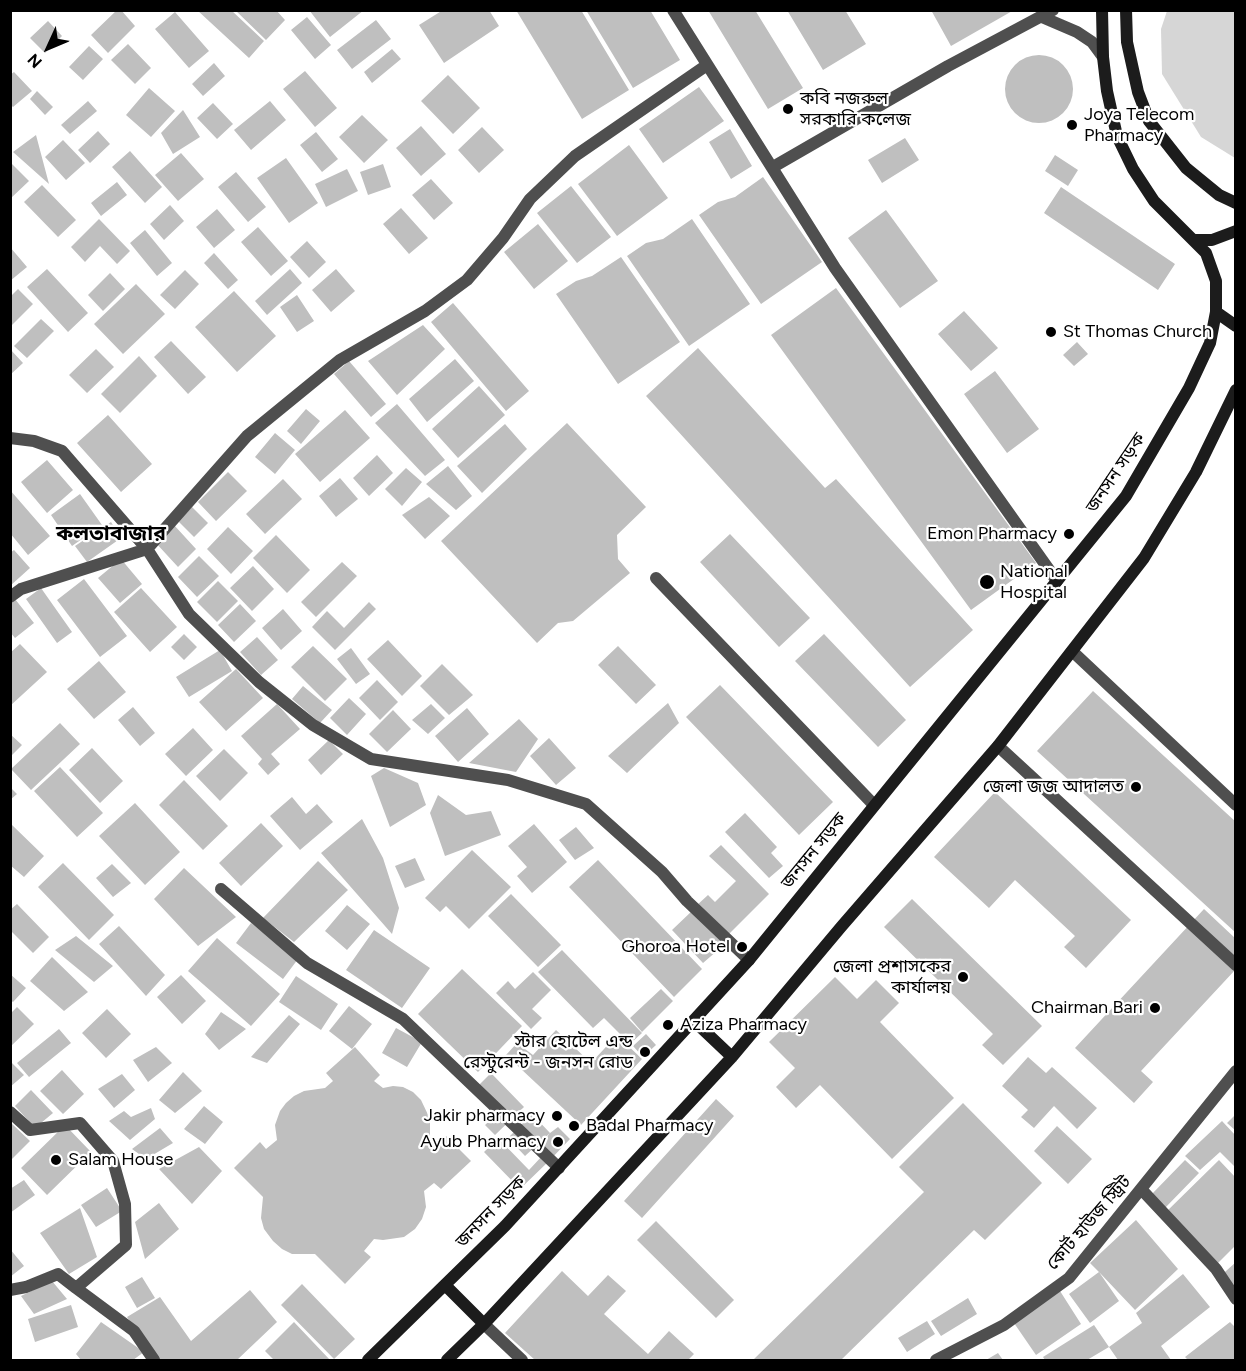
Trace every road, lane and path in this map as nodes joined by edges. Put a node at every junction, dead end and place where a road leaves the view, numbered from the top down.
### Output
1 (673, 10) edge
2 (1102, 10) edge
3 (1126, 10) edge
4 (1048, 14) edge
5 (1103, 57) junction
6 (707, 65) junction
7 (773, 167) junction
8 (1236, 203) edge
9 (1236, 231) edge
10 (1193, 240) junction
11 (1216, 312) junction
12 (1236, 326) edge
13 (1236, 390) edge
14 (10, 438) edge
15 (147, 549) junction
16 (656, 578) dead end
17 (1057, 581) junction
18 (10, 597) edge
19 (1072, 651) junction
20 (998, 746) junction
21 (874, 805) junction
22 (1236, 805) edge
23 (221, 889) dead end
24 (749, 960) junction
25 (1236, 965) edge
26 (694, 1021) junction
27 (732, 1058) junction
28 (1236, 1071) edge
29 (10, 1112) edge
30 (559, 1168) junction
31 (1142, 1190) junction
32 (445, 1285) junction
33 (76, 1288) junction
34 (10, 1290) edge
35 (1236, 1299) edge
36 (484, 1324) junction
37 (154, 1360) edge
38 (368, 1360) edge
39 (447, 1360) edge
40 (522, 1360) edge
41 (936, 1360) edge

1 - 6 street
2 - 5 main road, জনসন সড়ক
3 - 8 main road
4 - 5 street
4 - 7 street
5 - 10 main road, জনসন সড়ক
6 - 7 street
6 - 15 street
7 - 17 street
9 - 10 main road
10 - 11 main road, জনসন সড়ক
11 - 12 main road
11 - 17 main road, জনসন সড়ক
13 - 19 main road
14 - 15 street
15 - 18 street
15 - 24 street
16 - 21 street
17 - 21 main road, জনসন সড়ক
19 - 20 main road
19 - 22 street
20 - 25 street
20 - 27 main road
21 - 24 main road, জনসন সড়ক
23 - 30 street
24 - 26 main road, জনসন সড়ক
26 - 27 main road
26 - 30 main road, জনসন সড়ক
27 - 36 main road
28 - 31 street, কোর্ট হাউজ স্ট্রিট
29 - 33 street
30 - 32 main road, জনসন সড়ক
31 - 35 street
31 - 41 street, কোর্ট হাউজ স্ট্রিট
32 - 36 main road
32 - 38 main road, জনসন সড়ক
33 - 34 street
33 - 37 street
36 - 39 main road
36 - 40 street

